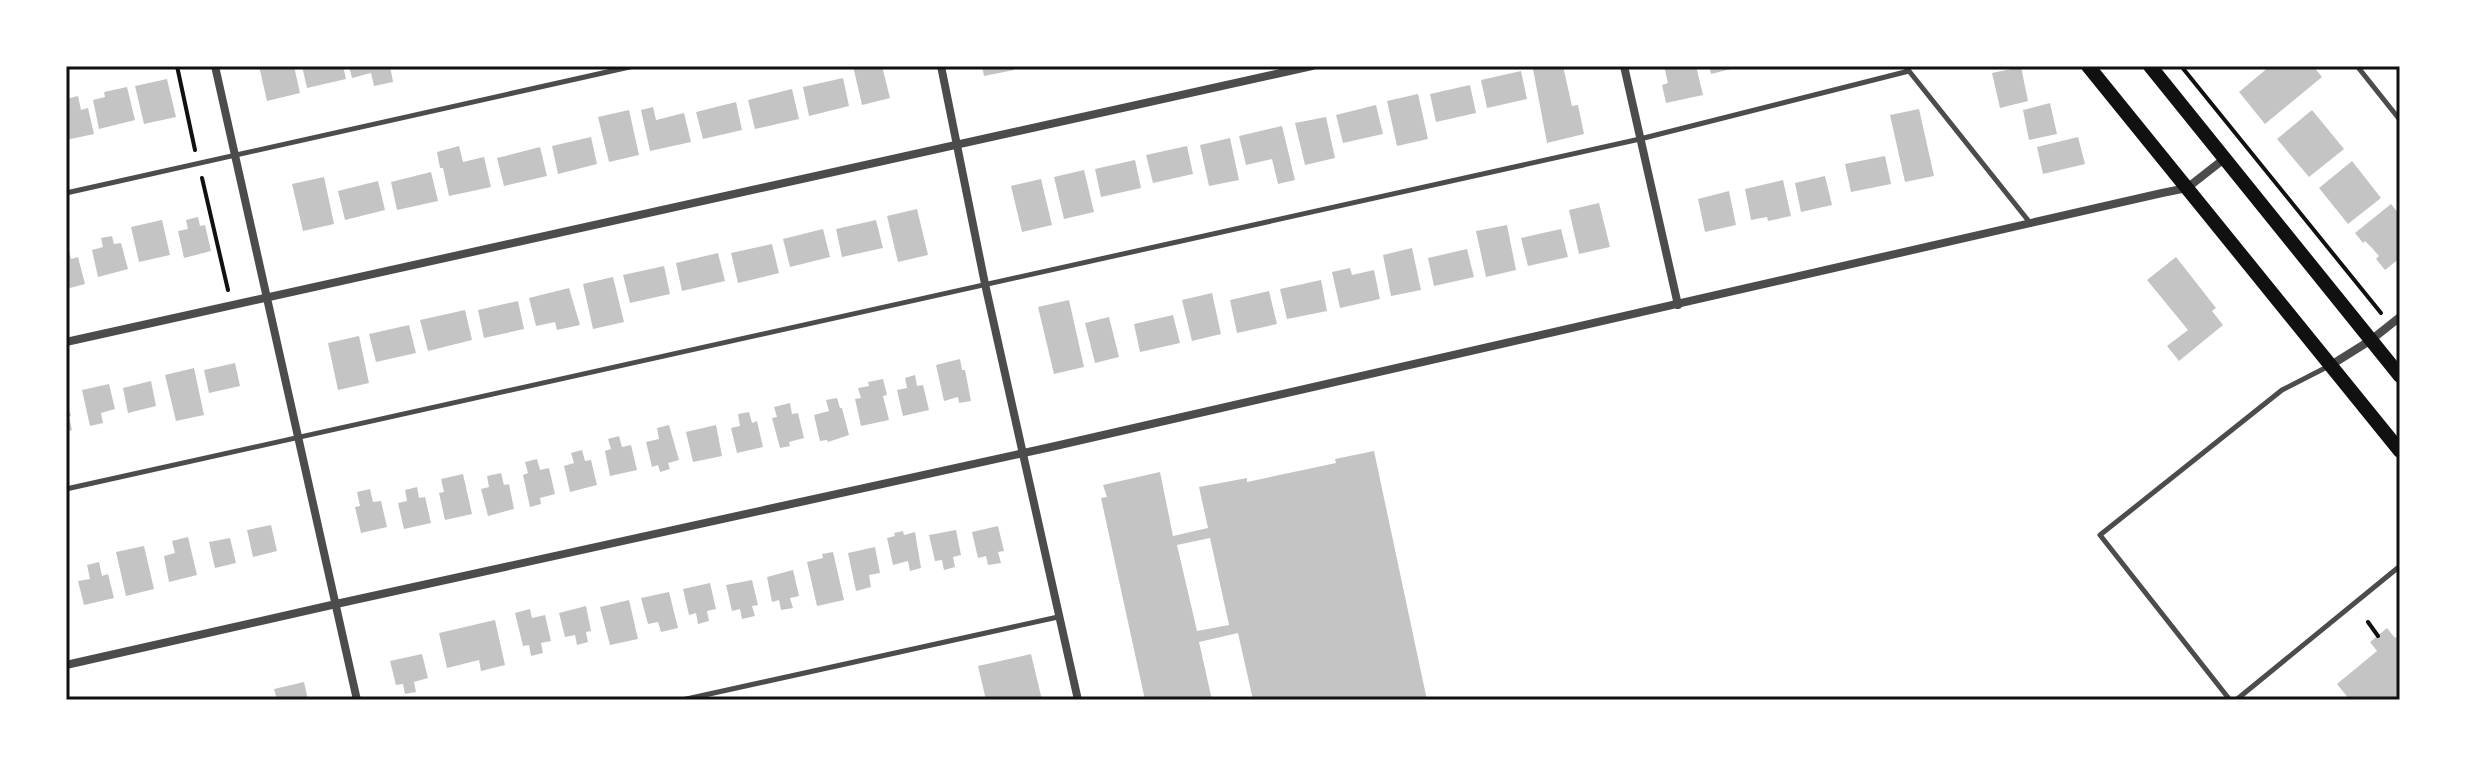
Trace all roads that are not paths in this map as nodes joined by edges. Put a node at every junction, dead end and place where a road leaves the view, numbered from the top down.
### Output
1 (215, 66) edge
2 (634, 66) edge
3 (941, 66) edge
4 (1312, 66) edge
5 (1624, 66) edge
6 (2088, 66) edge
7 (2150, 66) edge
8 (2357, 66) edge
9 (1907, 68) edge
10 (2400, 120) edge
11 (1640, 139) junction
12 (958, 145) junction
13 (235, 156) junction
14 (2224, 159) junction
15 (2187, 188) junction
16 (66, 193) edge
17 (2031, 224) junction
18 (985, 284) junction
19 (267, 298) junction
20 (1678, 305) junction
21 (2400, 317) edge
22 (2371, 340) junction
23 (66, 342) edge
24 (2331, 365) junction
25 (2400, 376) edge
26 (299, 437) junction
27 (2400, 451) edge
28 (1022, 453) junction
29 (66, 489) edge
30 (2400, 566) edge
31 (336, 604) junction
32 (1058, 617) junction
33 (66, 665) edge
34 (357, 700) edge
35 (682, 700) edge
36 (1078, 700) edge
37 (2233, 700) edge

1 - 13 street
2 - 13 lane
3 - 12 street
4 - 12 street
5 - 11 street
6 - 15 main road
7 - 14 main road
8 - 10 lane
9 - 11 lane
9 - 17 lane
11 - 18 lane
11 - 20 street
12 - 18 street
12 - 19 street
13 - 16 lane
13 - 19 street
14 - 15 street
14 - 22 main road
15 - 17 street
15 - 24 main road
17 - 20 street
18 - 26 lane
18 - 28 street
19 - 23 street
19 - 26 street
20 - 28 street
21 - 22 street
22 - 24 street
22 - 25 main road
24 - 27 main road
24 - 37 lane
26 - 29 lane
26 - 31 street
28 - 31 street
28 - 32 street
30 - 37 lane
31 - 33 street
31 - 34 street
32 - 35 lane
32 - 36 street

